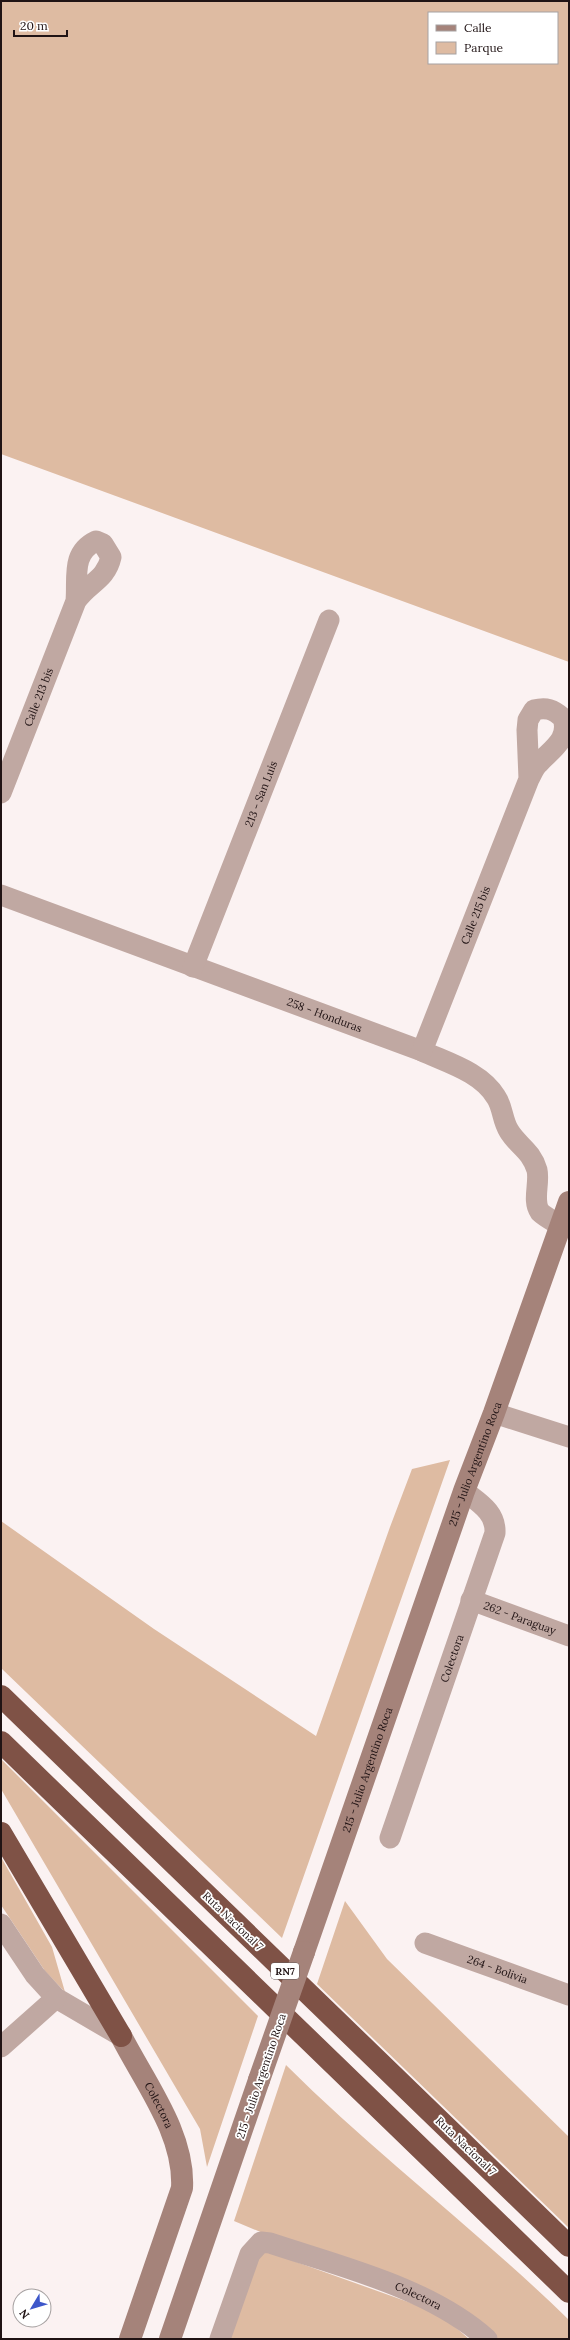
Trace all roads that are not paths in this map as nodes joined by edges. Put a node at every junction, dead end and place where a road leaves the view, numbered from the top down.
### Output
1 (76, 601) dead end
2 (329, 620) dead end
3 (529, 779) dead end
4 (1, 793) edge
5 (1, 895) edge
6 (193, 967) junction
7 (422, 1051) junction
8 (569, 1202) edge
9 (560, 1226) junction
10 (494, 1413) junction
11 (569, 1437) edge
12 (464, 1491) junction
13 (471, 1600) junction
14 (569, 1636) edge
15 (1, 1696) edge
16 (1, 1742) edge
17 (1, 1833) edge
18 (390, 1838) dead end
19 (1, 1924) edge
20 (425, 1943) dead end
21 (569, 1995) edge
22 (56, 1998) junction
23 (121, 2036) junction
24 (1, 2047) edge
25 (569, 2246) edge
26 (569, 2292) edge
27 (130, 2339) edge
28 (170, 2339) edge
29 (220, 2339) edge
30 (487, 2339) edge

1 - 4 street, Calle 213 bis
2 - 6 street, 213 - San Luis
3 - 7 street, Calle 215 bis
5 - 6 street, 258 - Honduras
6 - 7 street, 258 - Honduras
7 - 9 street, 258 - Honduras
8 - 9 street, 215 - Julio Argentino Roca
9 - 10 street, 215 - Julio Argentino Roca
10 - 11 street
10 - 12 street, 215 - Julio Argentino Roca
12 - 13 street, Colectora
12 - 28 street, 215 - Julio Argentino Roca, bridge
13 - 14 street, 262 - Paraguay
13 - 18 street, Colectora
15 - 25 highway, Ruta Nacional 7 / RN7
16 - 26 highway
17 - 23 highway
19 - 22 street
20 - 21 street, 264 - Bolivia
22 - 23 street
22 - 24 street
23 - 27 street, Colectora
29 - 30 street, Colectora

